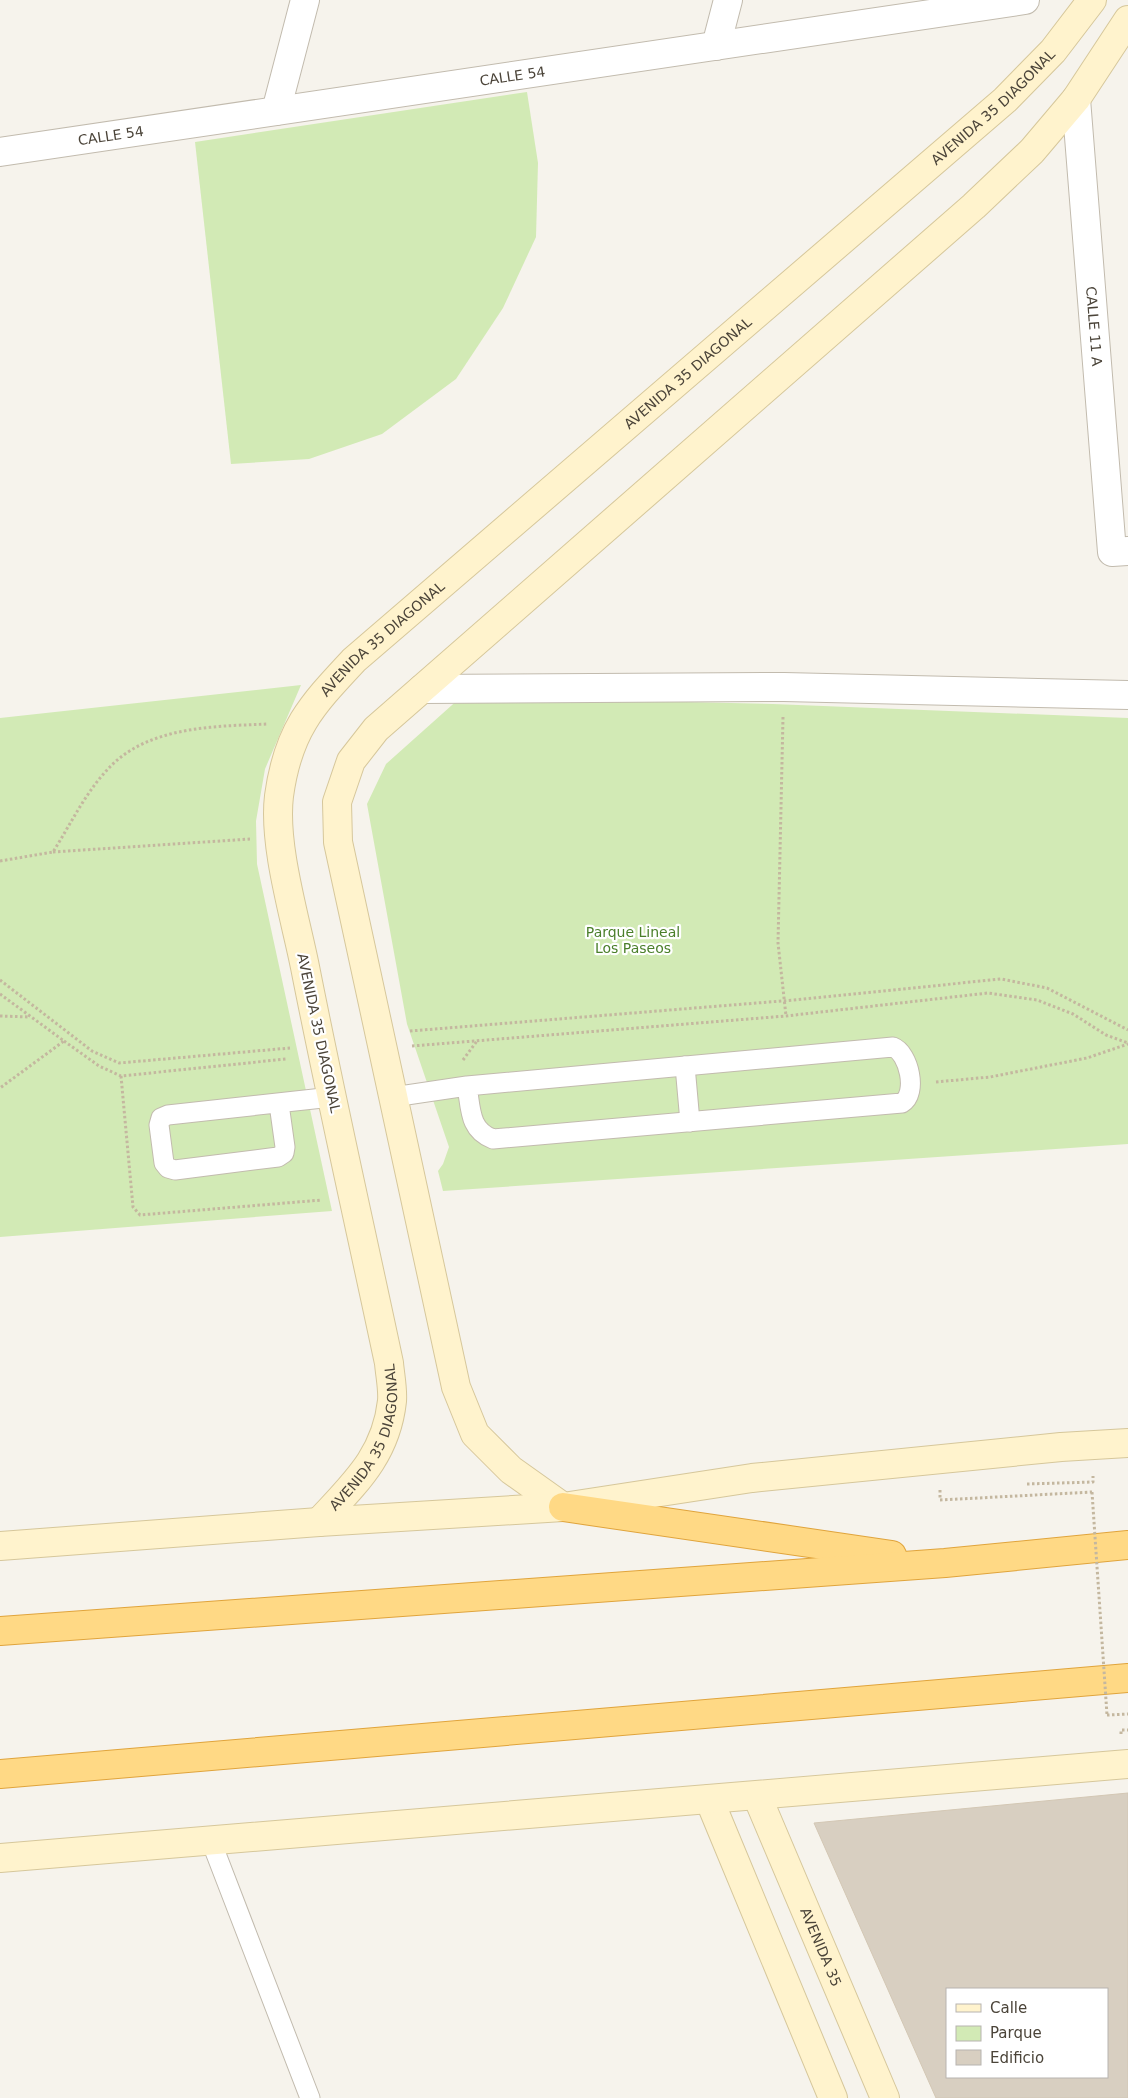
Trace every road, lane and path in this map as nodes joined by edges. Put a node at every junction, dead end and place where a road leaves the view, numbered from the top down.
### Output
1 (305, 0) edge
2 (728, 0) edge
3 (1025, 0) edge
4 (1092, 0) edge
5 (1128, 20) edge
6 (716, 46) junction
7 (1076, 99) junction
8 (276, 111) junction
9 (0, 152) edge
10 (1120, 552) edge
11 (784, 687) junction
12 (422, 689) junction
13 (1128, 695) edge
14 (301, 722) junction
15 (278, 837) junction
16 (53, 852) junction
17 (0, 861) edge
18 (0, 980) edge
19 (0, 994) edge
20 (785, 1001) junction
21 (0, 1016) edge
22 (786, 1016) junction
23 (31, 1017) junction
24 (1128, 1030) edge
25 (404, 1031) dead end
26 (64, 1041) junction
27 (1128, 1043) edge
28 (409, 1046) dead end
29 (296, 1047) dead end
30 (286, 1059) dead end
31 (685, 1066) junction
32 (121, 1076) junction
33 (910, 1084) junction
34 (467, 1086) junction
35 (0, 1088) edge
36 (332, 1097) junction
37 (393, 1097) junction
38 (279, 1104) junction
39 (690, 1122) junction
40 (324, 1198) dead end
41 (1128, 1444) edge
42 (1093, 1470) dead end
43 (1026, 1484) dead end
44 (940, 1486) dead end
45 (563, 1507) junction
46 (319, 1522) junction
47 (1128, 1545) edge
48 (0, 1546) edge
49 (945, 1563) junction
50 (0, 1631) edge
51 (1128, 1678) edge
52 (1128, 1714) edge
53 (1128, 1764) edge
54 (0, 1774) edge
55 (757, 1796) junction
56 (709, 1799) junction
57 (211, 1841) junction
58 (0, 1858) edge
59 (310, 2098) edge
60 (833, 2098) edge
61 (885, 2098) edge

1 - 8 street
2 - 6 street
3 - 6 street, CALLE 54
4 - 14 main road, AVENIDA 35 DIAGONAL
5 - 7 main road
6 - 8 street, CALLE 54
7 - 10 street, CALLE 11 A
7 - 12 main road
8 - 9 street, CALLE 54
11 - 12 street
11 - 13 street
11 - 20 path
12 - 37 main road
14 - 15 main road, AVENIDA 35 DIAGONAL
14 - 16 path
15 - 16 path
15 - 36 main road, AVENIDA 35 DIAGONAL
16 - 17 path
18 - 29 path
19 - 23 path
20 - 22 path
20 - 24 path
20 - 25 path
21 - 23 path
22 - 27 path
22 - 28 path
23 - 26 path
26 - 32 path
26 - 35 path
27 - 33 path
30 - 32 path
31 - 33 lane
31 - 34 lane
31 - 39 lane
32 - 40 path
33 - 39 lane
34 - 37 lane
34 - 39 lane
36 - 38 lane
36 - 46 main road, AVENIDA 35 DIAGONAL
37 - 45 main road
38 - 38 lane
41 - 45 main road
42 - 43 path
44 - 52 path, bridge
45 - 46 main road
45 - 49 highway
46 - 48 main road
47 - 49 highway
49 - 50 highway
51 - 54 highway
53 - 55 main road
55 - 56 main road
55 - 61 main road, AVENIDA 35
56 - 57 main road
56 - 60 main road
57 - 58 main road
57 - 59 lane

